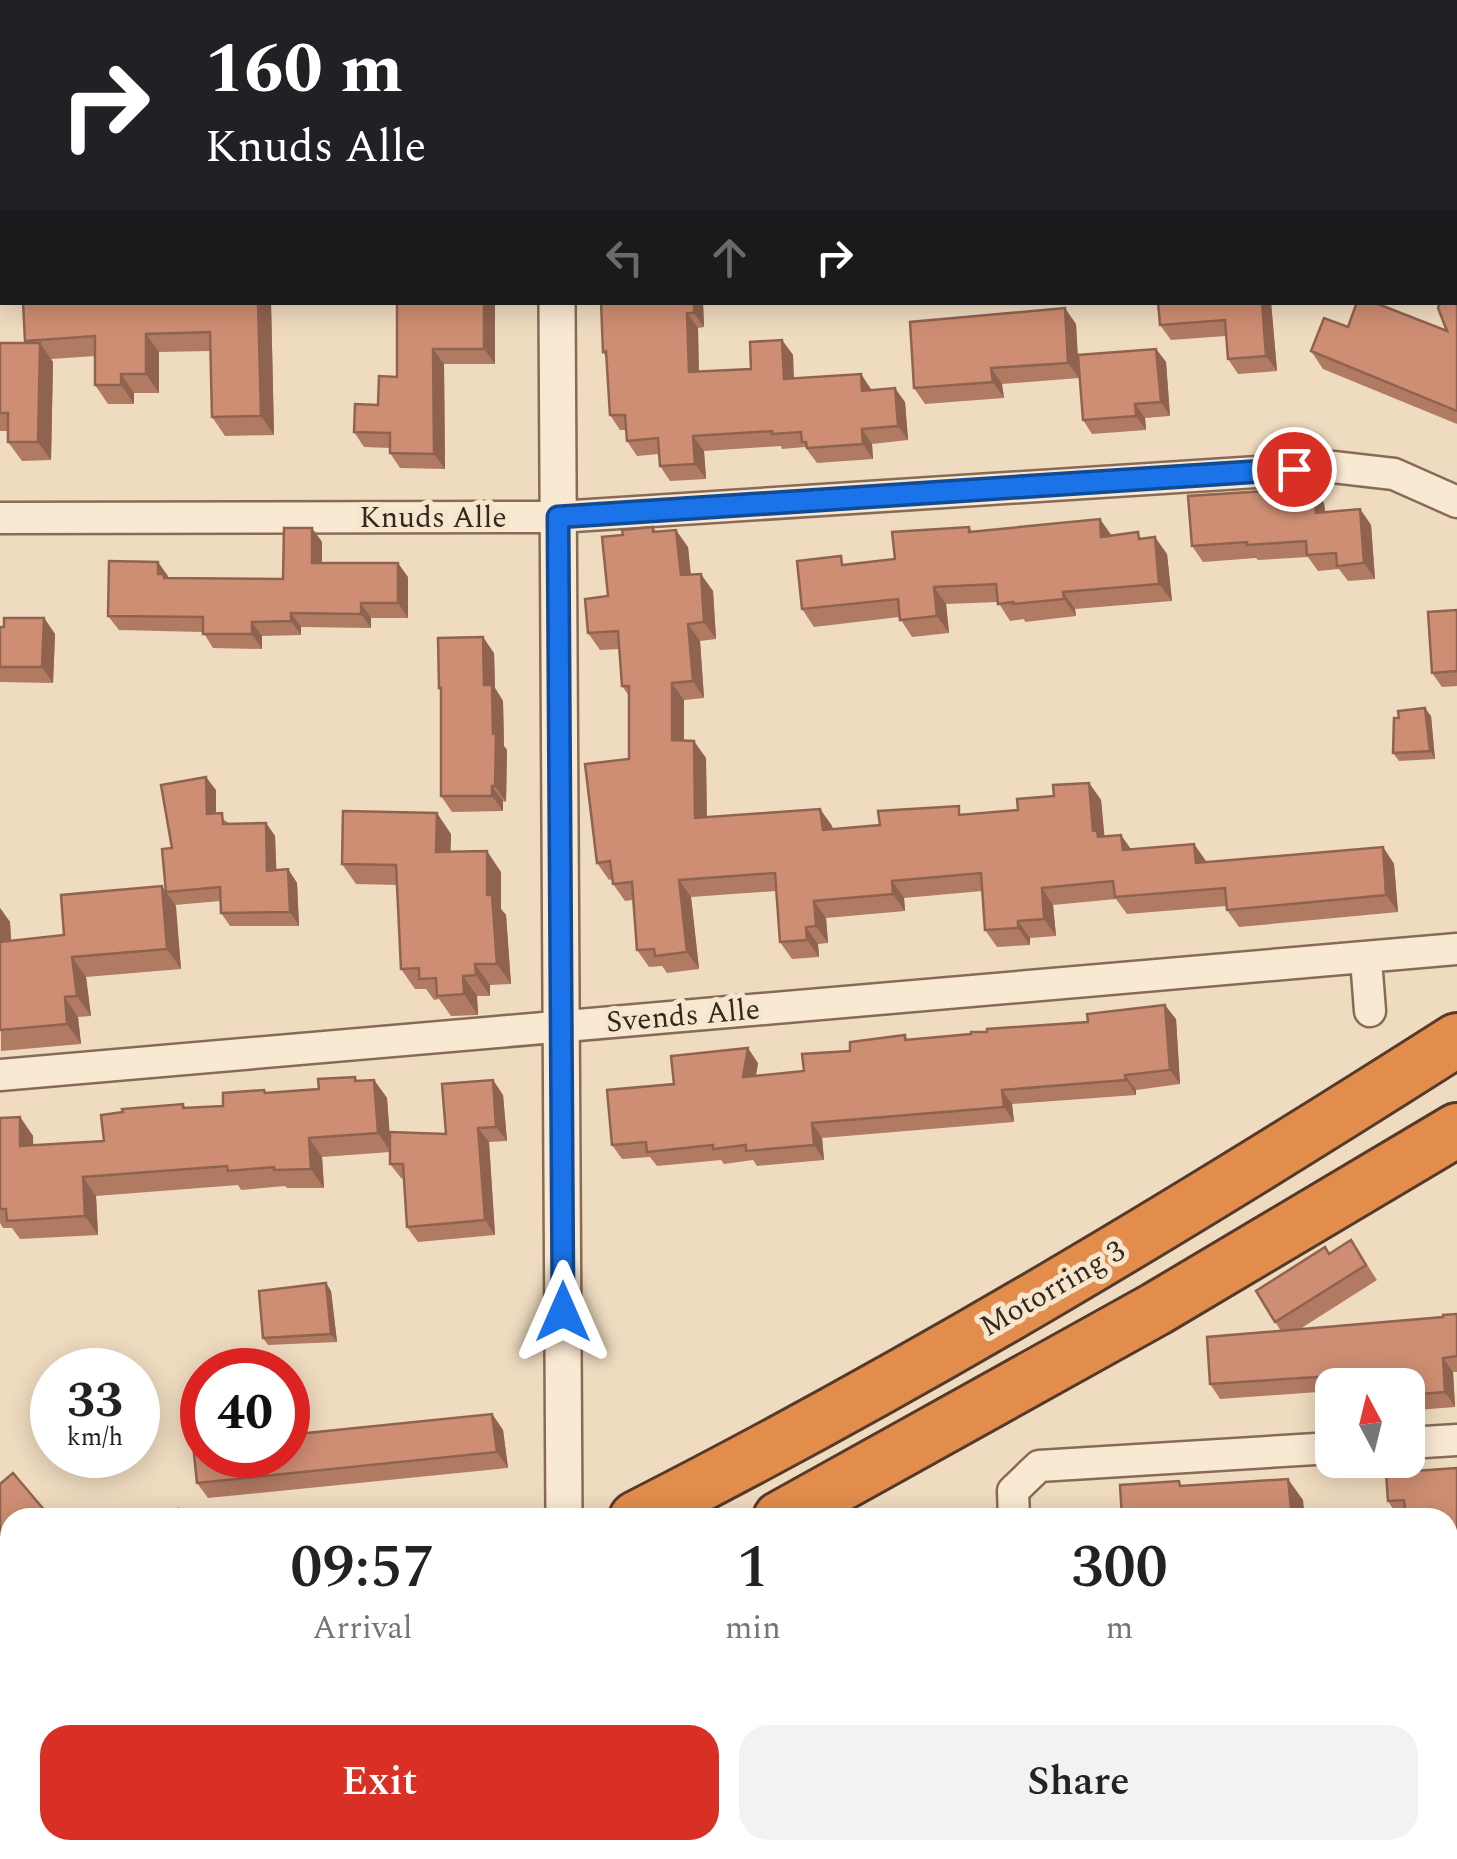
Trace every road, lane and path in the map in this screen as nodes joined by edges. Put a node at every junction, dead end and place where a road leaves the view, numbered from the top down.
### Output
1 (557, 305) edge
2 (1457, 502) edge
3 (558, 517) junction
4 (0, 518) edge
5 (1457, 949) edge
6 (1366, 958) junction
7 (1370, 1011) dead end
8 (561, 1025) junction
9 (1457, 1040) edge
10 (0, 1075) edge
11 (1457, 1130) edge
12 (1457, 1440) edge
13 (1425, 1443) edge
14 (1315, 1449) edge
15 (564, 1508) edge
16 (655, 1508) edge
17 (798, 1508) edge
18 (1013, 1508) edge

1 - 3 street
2 - 3 street, Knuds Alle
3 - 4 street, Knuds Alle
3 - 8 street
5 - 6 street, Svends Alle
6 - 7 street
6 - 8 street, Svends Alle
8 - 10 street, Svends Alle
8 - 15 street
9 - 16 highway, Motorring 3
11 - 17 highway
12 - 13 street
14 - 18 street

